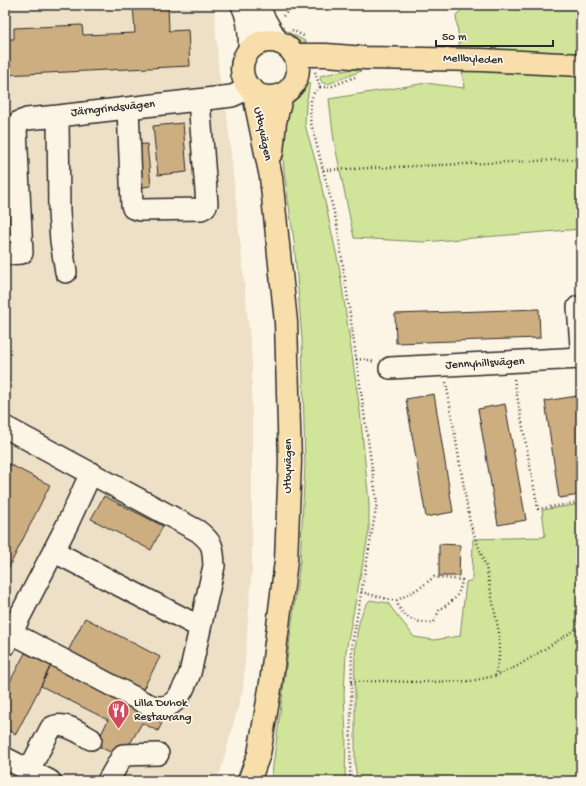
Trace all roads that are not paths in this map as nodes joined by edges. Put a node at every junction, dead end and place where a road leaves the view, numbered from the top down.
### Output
1 (242, 5) edge
2 (259, 5) edge
3 (249, 51) junction
4 (298, 54) junction
5 (581, 65) edge
6 (251, 89) junction
7 (282, 94) junction
8 (199, 100) junction
9 (128, 108) junction
10 (58, 116) junction
11 (11, 145) edge
12 (271, 177) junction
13 (5, 254) edge
14 (66, 272) dead end
15 (581, 307) edge
16 (581, 346) edge
17 (581, 358) edge
18 (390, 368) dead end
19 (5, 427) edge
20 (91, 473) junction
21 (53, 551) junction
22 (200, 626) junction
23 (8, 639) edge
24 (91, 739) dead end
25 (158, 754) dead end
26 (259, 754) junction
27 (5, 758) edge
28 (29, 770) junction
29 (50, 781) edge
30 (108, 781) edge
31 (249, 781) edge
32 (261, 781) edge

1 - 3 street, Utbyvägen
2 - 4 street
3 - 4 main road
3 - 6 main road, Utbyvägen
4 - 5 main road, Mellbyleden
4 - 7 main road, Utbyvägen
6 - 7 main road, Utbyvägen
6 - 8 street, Järngrindsvägen
6 - 12 main road, Utbyvägen
7 - 12 main road, Utbyvägen
8 - 9 street, Järngrindsvägen
8 - 9 street
9 - 10 street, Järngrindsvägen
10 - 11 street
10 - 14 street, Järngrindsvägen
11 - 13 street
12 - 26 main road, Utbyvägen
15 - 16 street
17 - 18 street, Jennyhillsvägen
19 - 20 street
20 - 21 street
20 - 22 street
21 - 22 street
21 - 23 street
22 - 23 street
24 - 28 street
25 - 30 street
26 - 31 main road, Utbyvägen
26 - 32 main road, Utbyvägen
27 - 28 street
28 - 29 street

